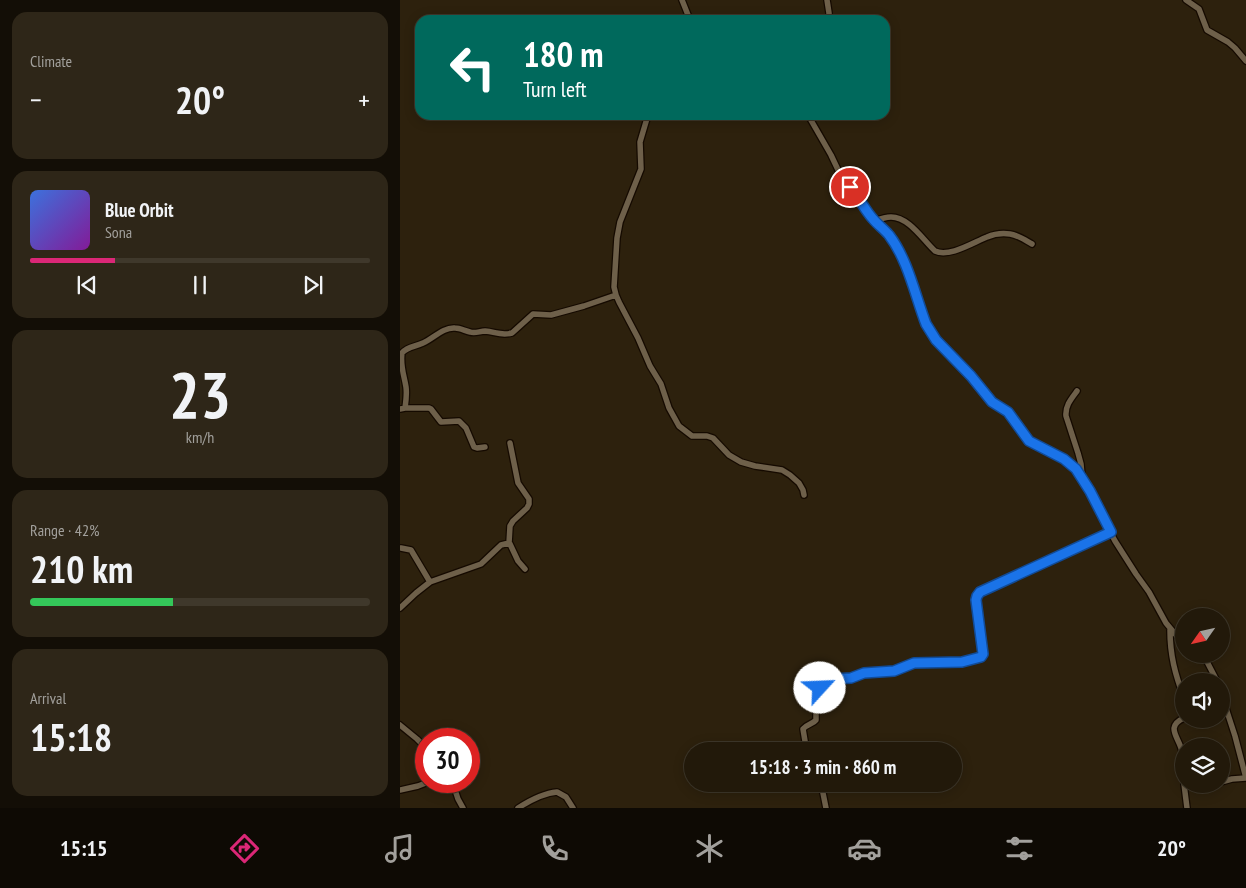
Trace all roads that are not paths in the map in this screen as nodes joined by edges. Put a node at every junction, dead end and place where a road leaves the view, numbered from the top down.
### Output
1 (682, 0) edge
2 (827, 0) edge
3 (1186, 0) edge
4 (688, 15) edge
5 (829, 15) edge
6 (1246, 61) edge
7 (647, 120) edge
8 (811, 120) edge
9 (875, 221) junction
10 (1032, 244) dead end
11 (616, 295) junction
12 (402, 348) edge
13 (1077, 391) dead end
14 (402, 408) edge
15 (510, 443) dead end
16 (485, 447) dead end
17 (1082, 476) junction
18 (804, 495) dead end
19 (1111, 532) junction
20 (509, 543) junction
21 (401, 548) edge
22 (525, 569) dead end
23 (430, 582) junction
24 (400, 608) edge
25 (1170, 630) junction
26 (1175, 634) edge
27 (1175, 673) edge
28 (1230, 720) edge
29 (400, 725) edge
30 (1175, 725) edge
31 (415, 737) edge
32 (1177, 738) edge
33 (806, 742) edge
34 (1246, 778) edge
35 (1230, 780) edge
36 (415, 786) edge
37 (400, 790) edge
38 (823, 792) edge
39 (456, 793) edge
40 (1186, 793) edge
41 (463, 808) edge
42 (518, 808) edge
43 (573, 808) edge
44 (826, 808) edge
45 (1187, 808) edge

1 - 4 street
2 - 5 street
3 - 6 street
7 - 11 street
8 - 9 street
9 - 10 street
9 - 17 street
11 - 12 street
11 - 18 street
12 - 14 street
13 - 17 street
14 - 16 street
15 - 20 street
17 - 19 street
19 - 25 street
19 - 33 street
20 - 22 street
20 - 23 street
21 - 23 street
23 - 24 street
25 - 26 street
25 - 27 street
28 - 34 street
29 - 31 street
30 - 32 street
34 - 35 street
36 - 37 street
38 - 44 street
39 - 41 street
40 - 45 street
42 - 43 street

